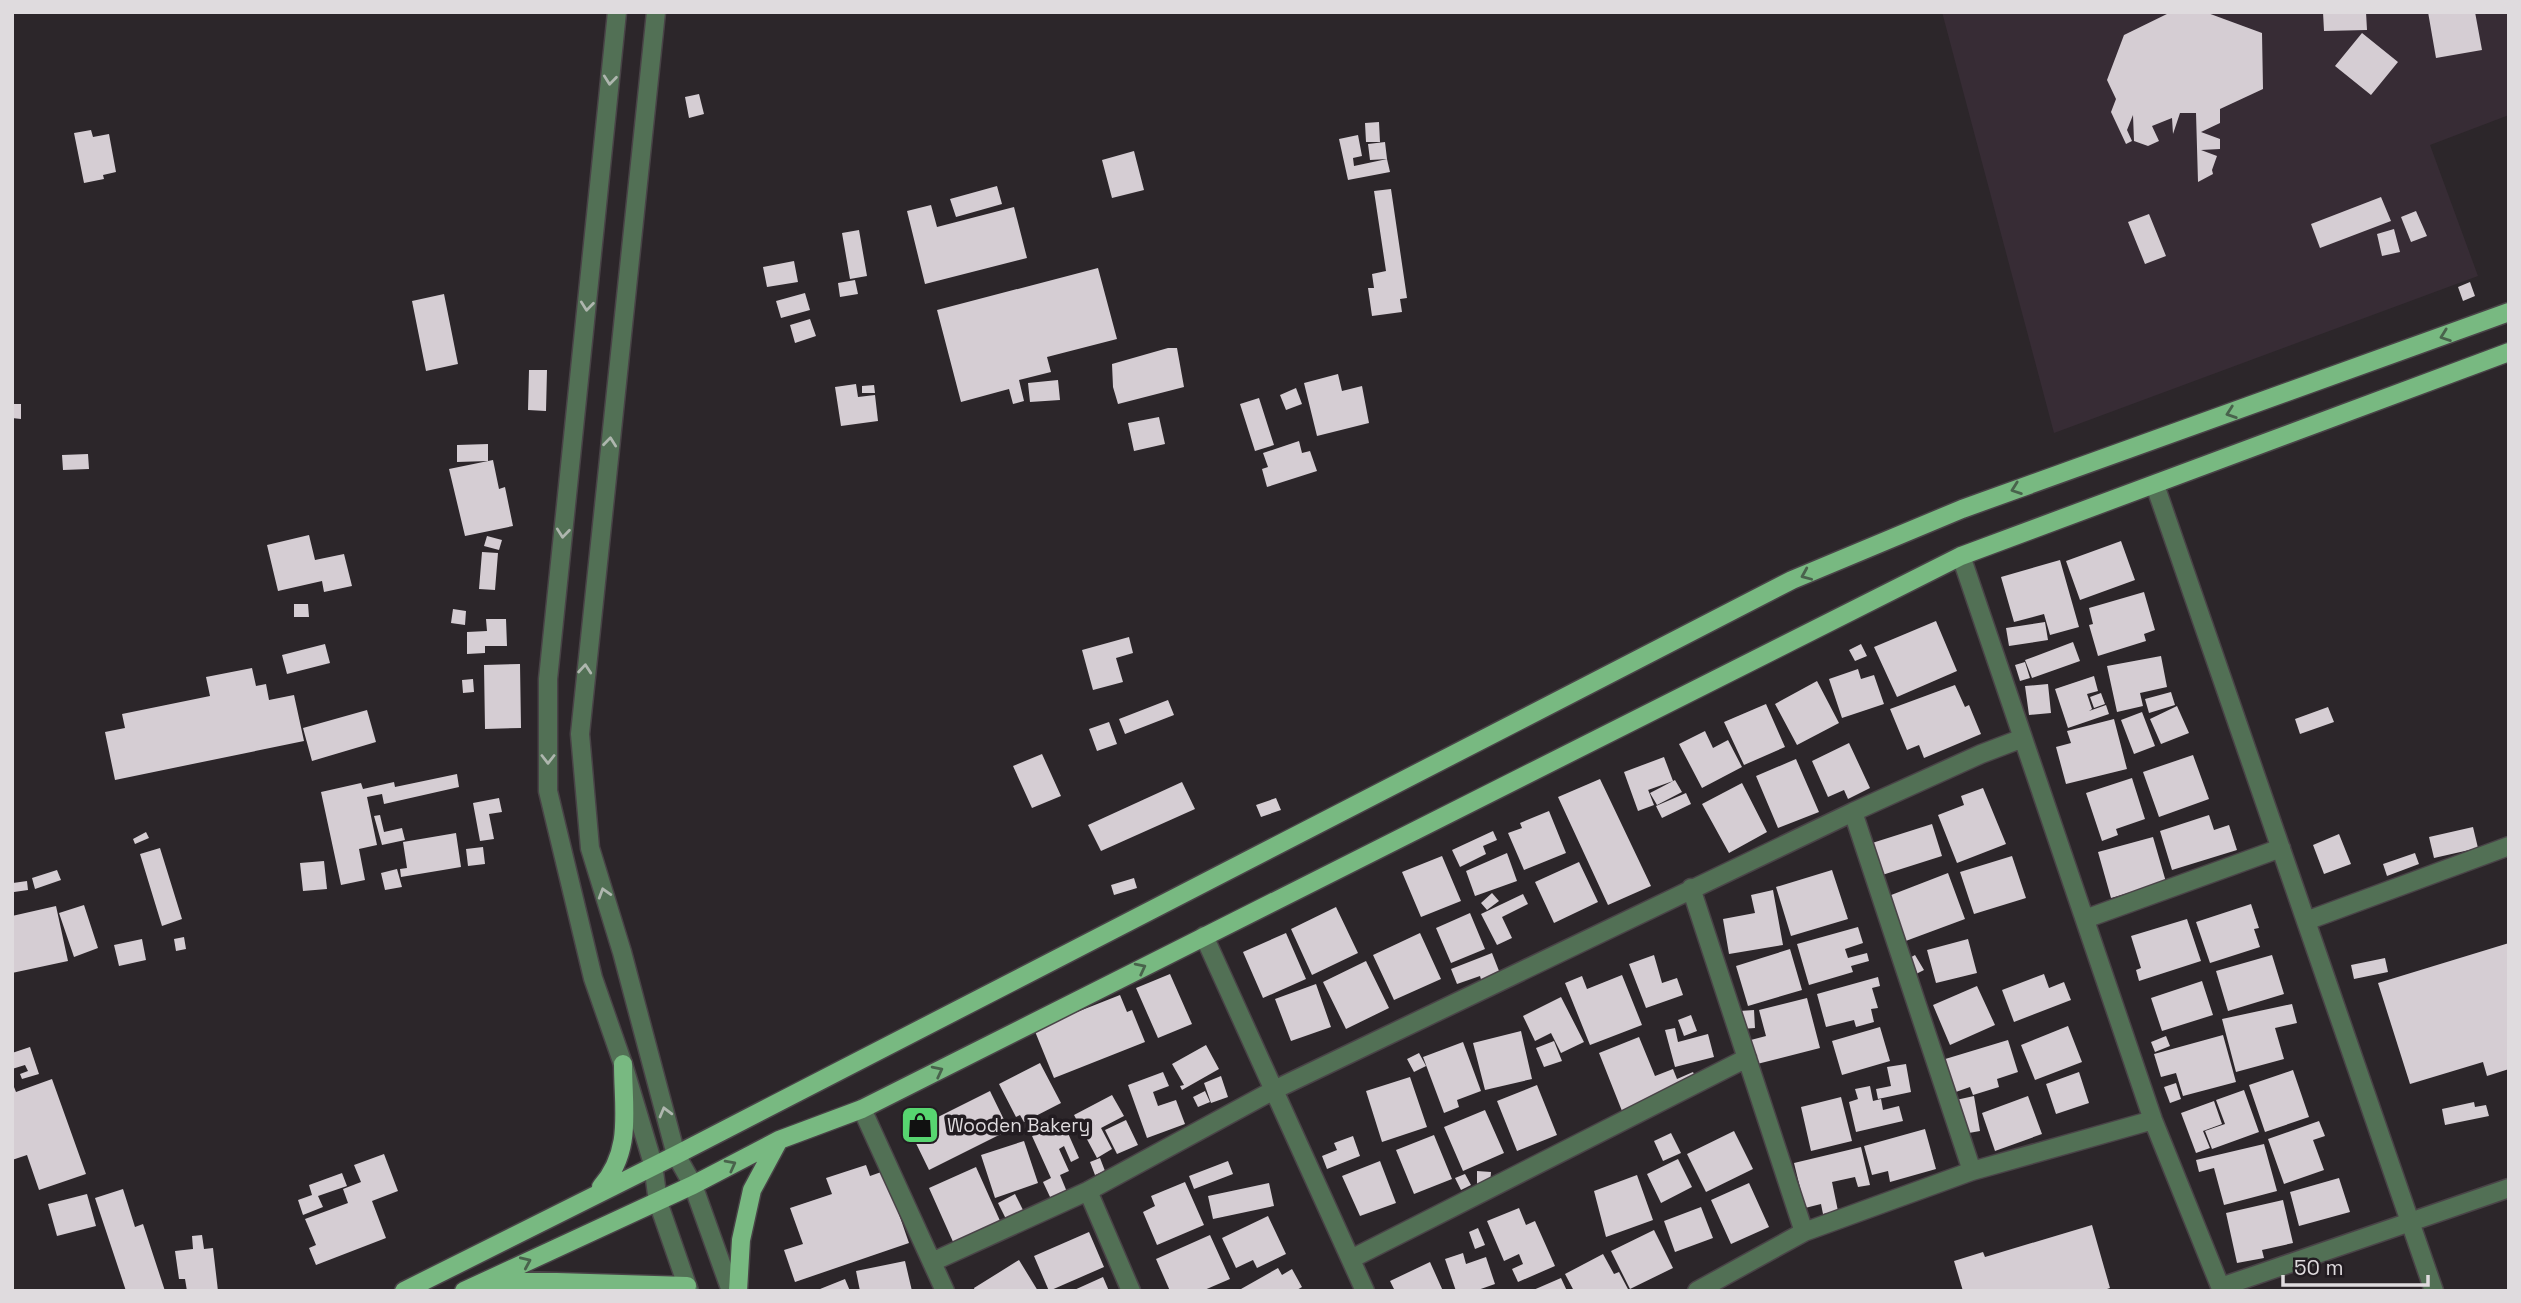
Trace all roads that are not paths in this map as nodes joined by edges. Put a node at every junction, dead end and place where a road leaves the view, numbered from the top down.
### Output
1 (617, 12) edge
2 (656, 12) edge
3 (2509, 312) edge
4 (2509, 352) edge
5 (2155, 485) junction
6 (1961, 556) junction
7 (2023, 738) junction
8 (1853, 811) junction
9 (2509, 846) edge
10 (2281, 848) junction
11 (1691, 888) junction
12 (2084, 919) junction
13 (2306, 921) junction
14 (1204, 936) junction
15 (1747, 1058) junction
16 (623, 1064) junction
17 (1274, 1090) junction
18 (862, 1109) junction
19 (2153, 1120) junction
20 (779, 1140) junction
21 (676, 1155) junction
22 (653, 1164) junction
23 (1972, 1171) junction
24 (693, 1185) junction
25 (2509, 1188) edge
26 (1088, 1191) junction
27 (596, 1193) junction
28 (658, 1202) junction
29 (2410, 1222) junction
30 (1804, 1231) junction
31 (1351, 1259) junction
32 (932, 1262) junction
33 (485, 1280) junction
34 (688, 1288) edge
35 (2221, 1289) edge
36 (404, 1291) edge
37 (464, 1291) edge
38 (731, 1291) edge
39 (737, 1291) edge
40 (945, 1291) edge
41 (1131, 1291) edge
42 (1365, 1291) edge
43 (1697, 1291) edge
44 (2434, 1291) edge

1 -> 16 street
21 -> 2 street
3 -> 21 main road
4 - 5 main road
5 - 6 main road
5 - 10 street
6 - 7 street
6 - 14 main road
7 - 8 street
7 - 12 street
8 - 11 street
8 - 23 street
9 - 13 street
10 - 12 street
10 - 13 street
11 - 15 street
11 - 17 street
12 - 19 street
13 - 29 street
14 - 17 street
18 -> 14 main road
15 - 30 street
15 - 31 street
16 - 22 street
16 - 27 main road
17 - 26 street
17 - 31 street
18 - 20 main road
18 - 32 street
19 - 23 street
19 - 35 street
24 -> 20 main road
20 - 39 main road
21 - 22 main road
21 - 24 street
22 - 27 main road
22 - 28 street
23 - 30 street
24 - 28 main road
24 - 38 street
25 - 29 street
26 - 32 street
26 - 41 street
27 - 36 main road
33 -> 28 main road
28 - 34 street
29 - 35 street
29 - 44 street
30 - 43 street
31 - 42 street
32 - 40 street
33 - 34 main road
33 - 37 main road

